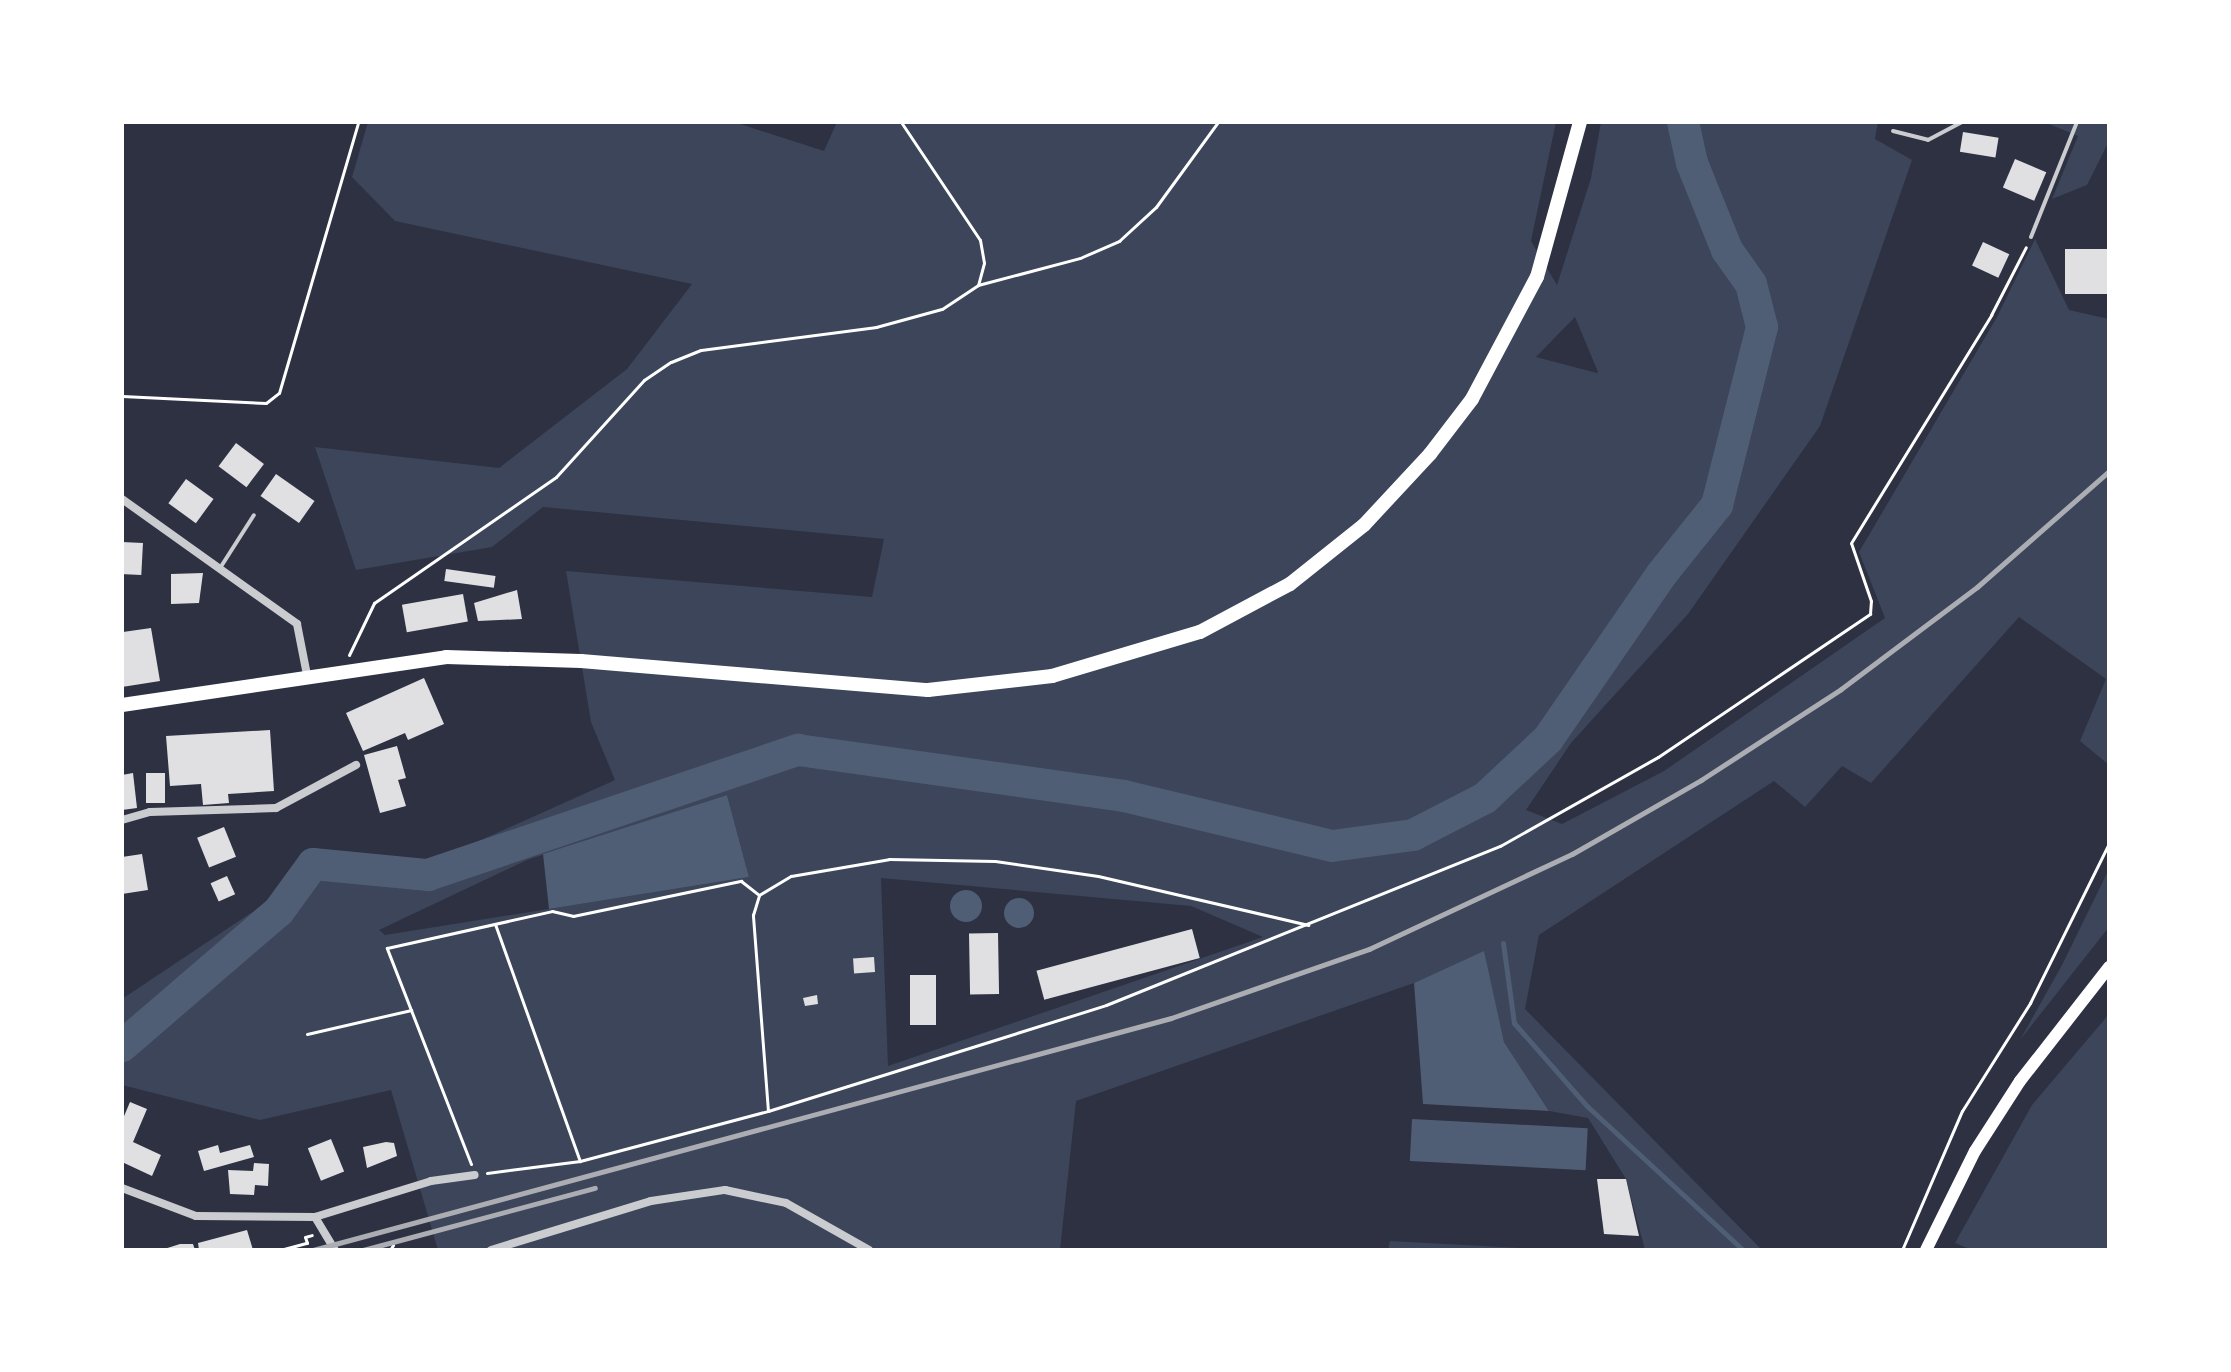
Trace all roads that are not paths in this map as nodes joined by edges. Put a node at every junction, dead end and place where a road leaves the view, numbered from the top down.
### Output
1 (1580, 122) edge
2 (1962, 122) edge
3 (2077, 122) edge
4 (1893, 131) dead end
5 (2031, 237) road end
6 (122, 499) edge
7 (254, 515) dead end
8 (222, 565) junction
9 (307, 675) junction
10 (122, 705) edge
11 (356, 765) dead end
12 (122, 820) edge
13 (2109, 967) edge
14 (475, 1175) road end
15 (122, 1188) edge
16 (315, 1217) junction
17 (335, 1250) edge
18 (491, 1250) edge
19 (869, 1250) edge
20 (1926, 1250) edge

1 - 9 main road
2 - 4 lane
3 - 5 lane
6 - 8 street
7 - 8 lane
8 - 9 street
9 - 10 main road
11 - 12 street
13 - 20 main road
14 - 16 street
15 - 16 street
16 - 17 street
18 - 19 street

